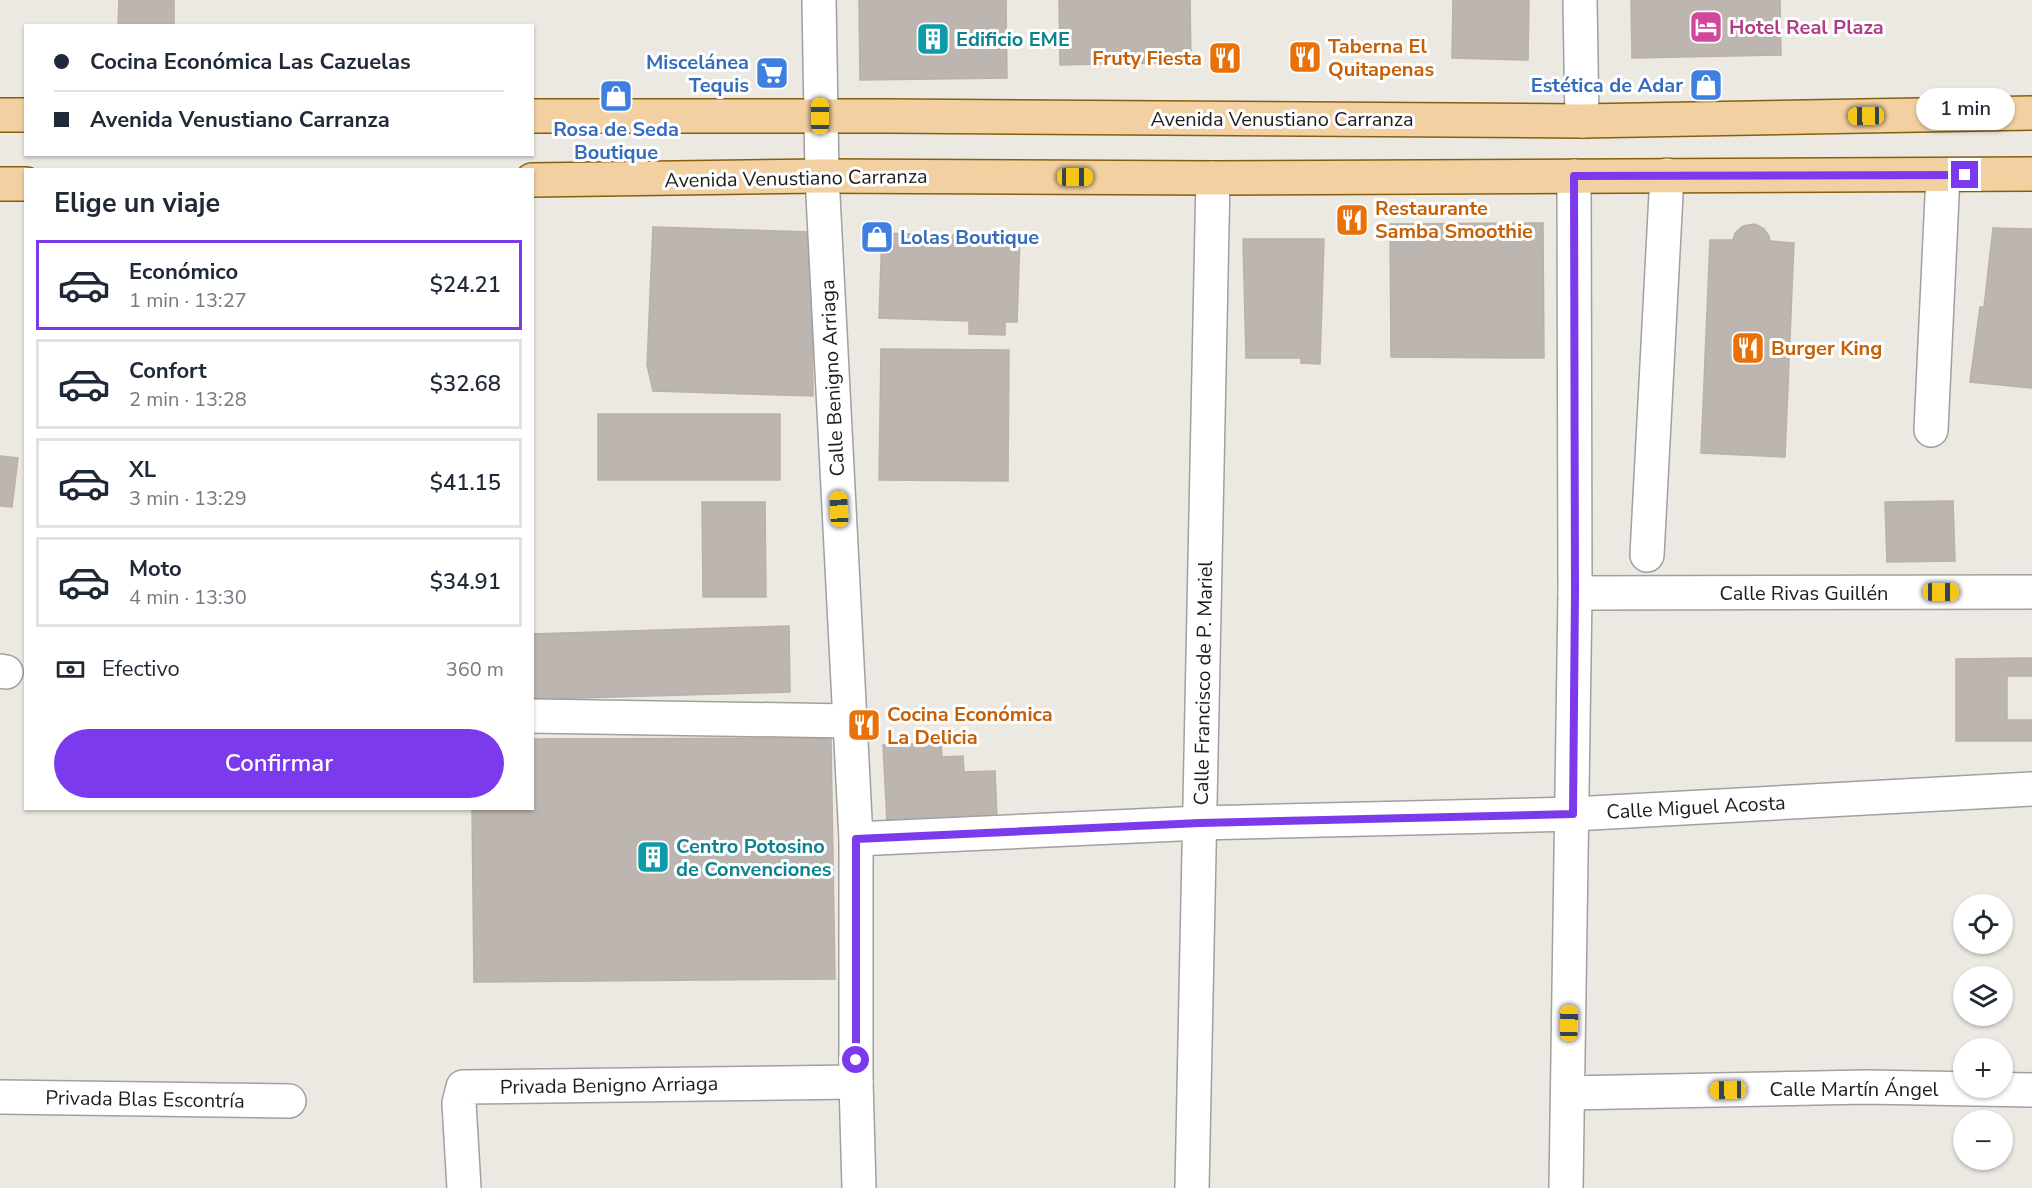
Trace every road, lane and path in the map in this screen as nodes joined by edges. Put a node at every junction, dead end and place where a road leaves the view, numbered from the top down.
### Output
1 (819, 0) edge
2 (1580, 0) edge
3 (2032, 113) edge
4 (0, 115) edge
5 (24, 115) edge
6 (534, 116) edge
7 (820, 116) junction
8 (1582, 121) junction
9 (2032, 174) edge
10 (1667, 175) junction
11 (1943, 175) junction
12 (822, 176) junction
13 (1574, 176) junction
14 (1213, 178) junction
15 (534, 180) edge
16 (0, 184) edge
17 (24, 184) edge
18 (1931, 430) dead end
19 (1647, 555) dead end
20 (2032, 592) edge
21 (1575, 593) junction
22 (534, 716) edge
23 (850, 721) junction
24 (2032, 789) edge
25 (1573, 814) junction
26 (1200, 823) junction
27 (856, 839) junction
28 (856, 1082) junction
29 (2032, 1090) edge
30 (1568, 1093) junction
31 (0, 1097) edge
32 (289, 1101) dead end
33 (464, 1188) edge
34 (859, 1188) edge
35 (1192, 1188) edge
36 (1566, 1188) edge

1 - 7 street, Calle Benigno Arriaga
2 - 8 street
3 - 8 main road, Avenida Venustiano Carranza
4 - 5 main road
6 - 7 main road, Avenida Venustiano Carranza
7 - 8 main road, Avenida Venustiano Carranza
7 - 12 street, Calle Benigno Arriaga
9 - 11 main road, Avenida Venustiano Carranza
10 - 11 main road, Avenida Venustiano Carranza
10 - 13 main road, Avenida Venustiano Carranza
10 - 19 street
11 - 18 street
12 - 14 main road, Avenida Venustiano Carranza
12 - 15 main road, Avenida Venustiano Carranza
12 - 23 street, Calle Benigno Arriaga
13 - 14 main road, Avenida Venustiano Carranza
13 - 21 street
14 - 26 street, Calle Francisco de P. Mariel
16 - 17 main road
20 - 21 street, Calle Rivas Guillén
21 - 25 street
22 - 23 street
23 - 27 street, Calle Benigno Arriaga
24 - 25 street, Calle Miguel Acosta
25 - 26 street, Calle Miguel Acosta
25 - 30 street
26 - 27 street, Calle Miguel Acosta
26 - 35 street, Calle Francisco de P. Mariel
27 - 28 street, Calle Benigno Arriaga
28 - 33 street, Privada Benigno Arriaga
28 - 34 street, Calle Benigno Arriaga
29 - 30 street, Calle Martín Ángel
30 - 36 street
31 - 32 street, Privada Blas Escontría

